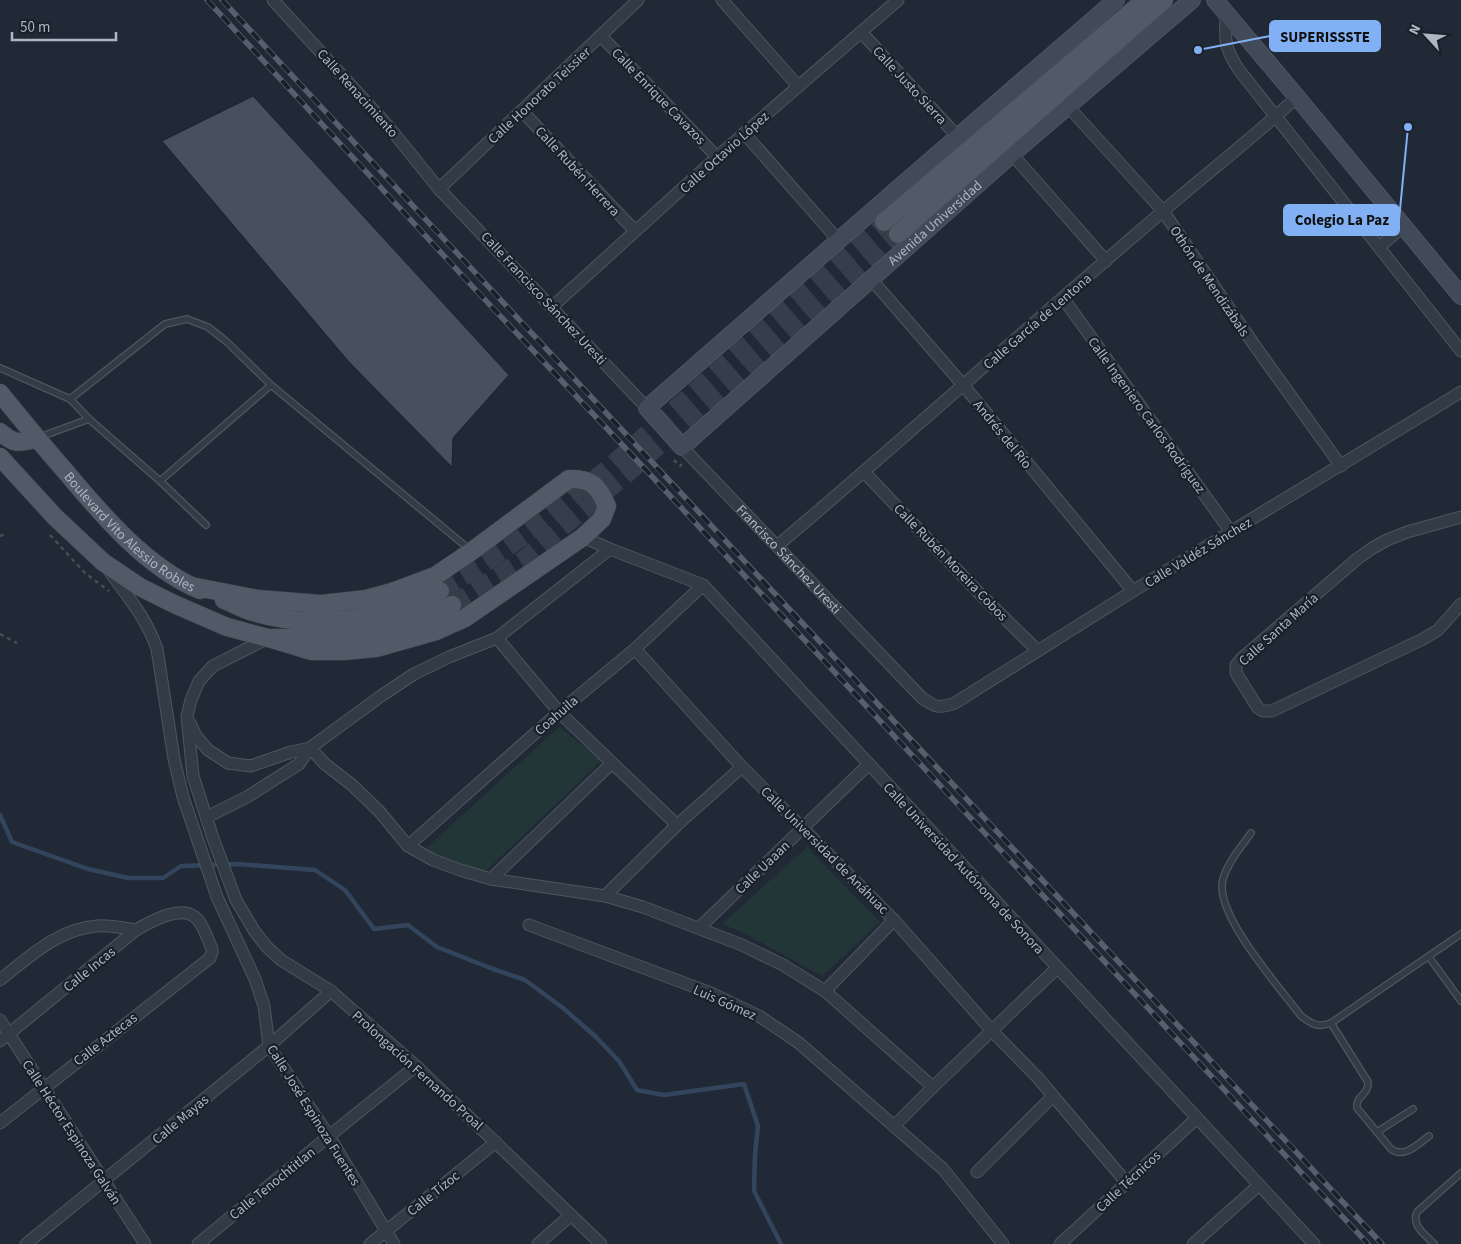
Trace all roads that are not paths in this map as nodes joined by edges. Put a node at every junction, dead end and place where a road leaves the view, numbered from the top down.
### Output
1 (273, 0) edge
2 (638, 0) edge
3 (722, 0) edge
4 (898, 0) edge
5 (1116, 0) edge
6 (1145, 0) edge
7 (1164, 0) edge
8 (1192, 0) edge
9 (1216, 4) edge
10 (861, 32) junction
11 (601, 36) junction
12 (798, 86) junction
13 (1297, 97) junction
14 (1062, 100) junction
15 (522, 111) junction
16 (1276, 117) junction
17 (744, 133) junction
18 (958, 138) junction
19 (1012, 154) junction
20 (717, 156) junction
21 (439, 188) junction
22 (1162, 211) junction
23 (1404, 226) junction
24 (635, 231) junction
25 (839, 241) junction
26 (1379, 247) junction
27 (1106, 261) junction
28 (871, 279) junction
29 (1461, 296) edge
30 (1063, 298) junction
31 (552, 306) junction
32 (1461, 351) edge
33 (0, 368) edge
34 (271, 385) junction
35 (964, 386) junction
36 (0, 392) edge
37 (1461, 392) edge
38 (70, 399) junction
39 (648, 408) junction
40 (89, 419) junction
41 (0, 432) edge
42 (37, 438) junction
43 (682, 447) junction
44 (0, 457) edge
45 (1341, 466) junction
46 (864, 472) junction
47 (160, 481) junction
48 (1461, 517) edge
49 (206, 525) dead end
50 (1231, 532) junction
51 (583, 538) junction
52 (777, 546) junction
53 (610, 549) junction
54 (472, 551) junction
55 (103, 562) junction
56 (703, 585) junction
57 (191, 586) junction
58 (440, 591) tunnel mouth
59 (1133, 591) junction
60 (1461, 604) edge
61 (452, 605) tunnel mouth
62 (268, 638) junction
63 (497, 638) junction
64 (635, 649) junction
65 (1038, 651) junction
66 (934, 706) joint
67 (559, 712) junction
68 (187, 716) junction
69 (310, 748) junction
70 (612, 763) junction
71 (869, 764) junction
72 (742, 767) junction
73 (207, 817) junction
74 (677, 825) junction
75 (803, 827) junction
76 (1251, 833) dead end
77 (408, 846) junction
78 (491, 879) junction
79 (605, 896) junction
80 (894, 920) junction
81 (529, 925) dead end
82 (699, 928) junction
83 (136, 930) junction
84 (1461, 934) edge
85 (211, 956) joint
86 (1429, 956) junction
87 (1058, 968) junction
88 (0, 980) edge
89 (331, 991) junction
90 (826, 991) junction
91 (1461, 1001) edge
92 (0, 1020) edge
93 (1331, 1023) junction
94 (992, 1031) junction
95 (4, 1037) edge
96 (269, 1046) junction
97 (416, 1066) junction
98 (44, 1087) junction
99 (933, 1087) junction
100 (1053, 1096) junction
101 (1413, 1109) dead end
102 (1197, 1118) junction
103 (0, 1123) edge
104 (894, 1126) junction
105 (1377, 1132) junction
106 (329, 1136) junction
107 (1429, 1136) dead end
108 (496, 1142) junction
109 (977, 1172) dead end
110 (1461, 1173) edge
111 (104, 1182) junction
112 (1126, 1182) junction
113 (1259, 1185) junction
114 (570, 1216) junction
115 (386, 1232) junction
116 (26, 1244) edge
117 (145, 1244) edge
118 (198, 1244) edge
119 (370, 1244) edge
120 (394, 1244) edge
121 (538, 1244) edge
122 (601, 1244) edge
123 (1003, 1244) edge
124 (1060, 1244) edge
125 (1192, 1244) edge
126 (1314, 1244) edge
127 (1434, 1244) edge

1 - 21 street, Calle Renacimiento
2 - 11 street, Calle Honorato Teissier
3 - 12 street
4 - 10 street, Calle Octavio López
5 - 18 street
6 - 14 main road, Avenida Universidad
7 - 14 main road, Avenida Universidad
8 - 14 street, Avenida Universidad
9 - 13 street
9 - 16 street
10 - 12 street, Calle Octavio López
10 - 18 street, Calle Justo Sierra
11 - 15 street, Calle Honorato Teissier
11 - 20 street, Calle Enrique Cavazos
12 - 17 street, Calle Octavio López
13 - 16 street, Calle García de Lentona
13 - 23 street
14 - 19 street, Avenida Universidad
14 - 22 street, Othón de Mendizábals
15 - 21 street, Calle Honorato Teissier
15 - 24 street, Calle Rubén Herrera
16 - 22 street, Calle García de Lentona
16 - 26 street
17 - 20 street, Calle Octavio López
17 - 25 street
18 - 25 street
19 - 27 street
19 - 28 street, Avenida Universidad
20 - 24 street, Calle Octavio López
21 - 31 street, Calle Francisco Sánchez Uresti
22 - 27 street, Calle García de Lentona
22 - 45 street, Othón de Mendizábals
23 - 26 street
23 - 29 street
24 - 31 street, Calle Octavio López
25 - 39 street
26 - 32 street
27 - 30 street, Calle García de Lentona
28 - 35 street, Andrés del Río
28 - 43 street, Avenida Universidad
30 - 35 street, Calle García de Lentona
30 - 50 street, Calle Ingeniero Carlos Rodríguez
31 - 39 street, Calle Francisco Sánchez Uresti
33 - 38 lane
34 - 38 lane
34 - 47 lane
34 - 54 lane
35 - 46 street, Calle García de Lentona
35 - 59 street, Andrés del Río
36 - 42 main road, Boulevard Vito Alessio Robles
37 - 45 street, Calle Valdéz Sánchez
38 - 40 lane
39 - 43 street, Francisco Sánchez Uresti
40 - 42 lane
40 - 47 lane
41 - 42 main road
42 - 57 main road, Boulevard Vito Alessio Robles
43 - 52 street, Francisco Sánchez Uresti
44 - 55 main road, Boulevard Vito Alessio Robles
45 - 50 street, Calle Valdéz Sánchez
46 - 52 street, Calle García de Lentona
46 - 65 street, Calle Rubén Moreira Cobos
47 - 49 lane
48 - 60 street, Calle Santa María
50 - 59 street, Calle Valdéz Sánchez
51 - 53 street, Calle Universidad Autónoma de Sonora
51 - 54 main road
51 - 62 main road
52 - 66 street, Francisco Sánchez Uresti
53 - 56 street, Calle Universidad Autónoma de Sonora
53 - 63 street
54 - 57 main road
55 - 62 main road, Boulevard Vito Alessio Robles
55 - 96 street, Calle José Espinoza Fuentes
56 - 64 street, Coahuila
56 - 71 street, Calle Universidad Autónoma de Sonora
57 - 58 main road, Boulevard Vito Alessio Robles
59 - 65 street, Calle Valdéz Sánchez
61 - 62 main road, Boulevard Vito Alessio Robles
62 - 68 street
63 - 67 street
63 - 69 street
64 - 67 street, Coahuila
64 - 72 street, Calle Universidad de Anáhuac
65 - 66 street, Calle Valdéz Sánchez
67 - 70 street
67 - 77 street, Coahuila
68 - 69 street
68 - 73 street, Prolongación Fernando Proal
69 - 73 street
69 - 77 street
70 - 74 street
70 - 78 street
71 - 75 street, Calle Uaaan
71 - 87 street, Calle Universidad Autónoma de Sonora
72 - 74 street
72 - 75 street, Calle Universidad de Anáhuac
73 - 89 street, Prolongación Fernando Proal
74 - 79 street
75 - 80 street, Calle Universidad de Anáhuac
75 - 82 street, Calle Uaaan
76 - 93 lane
77 - 78 street
78 - 79 street
79 - 82 street
80 - 90 street
80 - 94 street, Calle Universidad de Anáhuac
81 - 104 street, Luis Gómez
82 - 90 street
83 - 85 street, Calle Incas
83 - 88 street
83 - 95 street, Calle Incas
84 - 86 lane
85 - 98 street, Calle Aztecas
86 - 91 lane
86 - 93 lane
87 - 94 street
87 - 102 street, Calle Universidad Autónoma de Sonora
89 - 96 street, Calle Mayas
89 - 97 street, Prolongación Fernando Proal
90 - 99 street
92 - 95 street, Calle Héctor Espinoza Galván
93 - 105 lane
94 - 99 street
94 - 100 street, Calle Universidad de Anáhuac
95 - 98 street, Calle Héctor Espinoza Galván
96 - 106 street, Calle José Espinoza Fuentes
96 - 111 street, Calle Mayas
97 - 106 street, Calle Tenochtitlan
97 - 108 street, Prolongación Fernando Proal
98 - 103 street, Calle Aztecas
98 - 111 street, Calle Héctor Espinoza Galván
99 - 104 street
100 - 109 street
100 - 112 street, Calle Universidad de Anáhuac
101 - 105 lane
102 - 112 street, Calle Técnicos
102 - 113 street, Calle Universidad Autónoma de Sonora
104 - 123 street, Luis Gómez
105 - 107 lane
106 - 115 street, Calle José Espinoza Fuentes
106 - 118 street, Calle Tenochtitlan
108 - 114 street, Prolongación Fernando Proal
108 - 115 street, Calle Tízoc
110 - 127 lane
111 - 116 street, Calle Mayas
111 - 117 street, Calle Héctor Espinoza Galván
112 - 124 street, Calle Técnicos
113 - 125 street
113 - 126 street, Calle Universidad Autónoma de Sonora
114 - 121 street
114 - 122 street, Prolongación Fernando Proal
115 - 119 street, Calle Tízoc
115 - 120 street, Calle José Espinoza Fuentes

